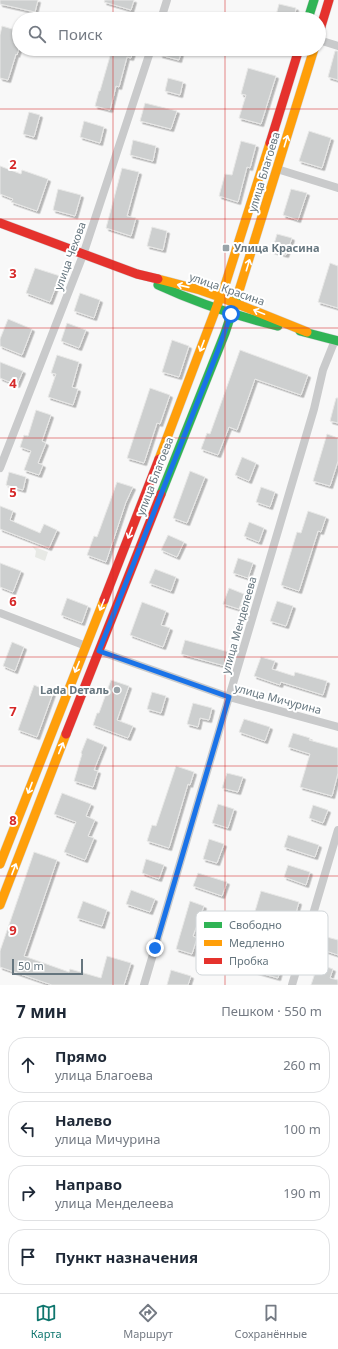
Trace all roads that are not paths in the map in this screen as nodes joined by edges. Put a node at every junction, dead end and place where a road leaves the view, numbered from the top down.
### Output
1 (167, 0) edge
2 (314, 0) edge
3 (329, 0) edge
4 (163, 12) edge
5 (310, 12) edge
6 (325, 12) edge
7 (326, 42) edge
8 (338, 46) edge
9 (149, 56) edge
10 (297, 56) edge
11 (312, 56) edge
12 (277, 169) junction
13 (338, 188) edge
14 (0, 223) edge
15 (83, 254) junction
16 (137, 274) junction
17 (220, 297) junction
18 (235, 302) junction
19 (216, 309) junction
20 (231, 314) junction
21 (307, 332) junction
22 (336, 341) edge
23 (0, 468) edge
24 (0, 613) edge
25 (92, 631) junction
26 (86, 646) junction
27 (99, 651) junction
28 (94, 665) junction
29 (229, 697) junction
30 (338, 727) edge
31 (338, 830) edge
32 (0, 864) edge
33 (0, 905) edge
34 (314, 911) edge
35 (295, 975) edge
36 (144, 985) edge
37 (292, 985) edge

1 - 4 street
2 - 5 main road
3 - 6 main road
7 - 8 street
9 - 15 street, улица Чехова
10 - 17 main road, улица Благоева
12 -> 11 main road, улица Благоева
12 - 13 street
18 -> 12 main road, улица Благоева
14 - 15 main road, улица Красина
15 - 16 main road, улица Красина
15 - 23 street, улица Чехова
17 -> 16 main road, улица Красина
16 - 19 main road, улица Красина
17 - 18 main road, улица Красина
17 - 19 main road, улица Благоева
18 - 20 main road, улица Благоева
21 -> 18 main road, улица Красина
19 - 20 main road, улица Красина
19 -> 25 main road, улица Благоева
20 - 21 main road, улица Красина
20 - 27 main road, улица Благоева
21 - 22 main road, улица Красина
22 - 29 street, улица Менделеева
24 - 26 street
25 - 26 main road, улица Благоева
25 - 27 main road
26 - 28 main road
26 -> 32 main road, улица Благоева
27 - 28 main road, улица Благоева
27 - 29 street, улица Мичурина
33 -> 28 main road, улица Благоева
29 - 30 street, улица Мичурина
29 - 36 street, улица Менделеева
31 - 34 street
35 - 37 street

